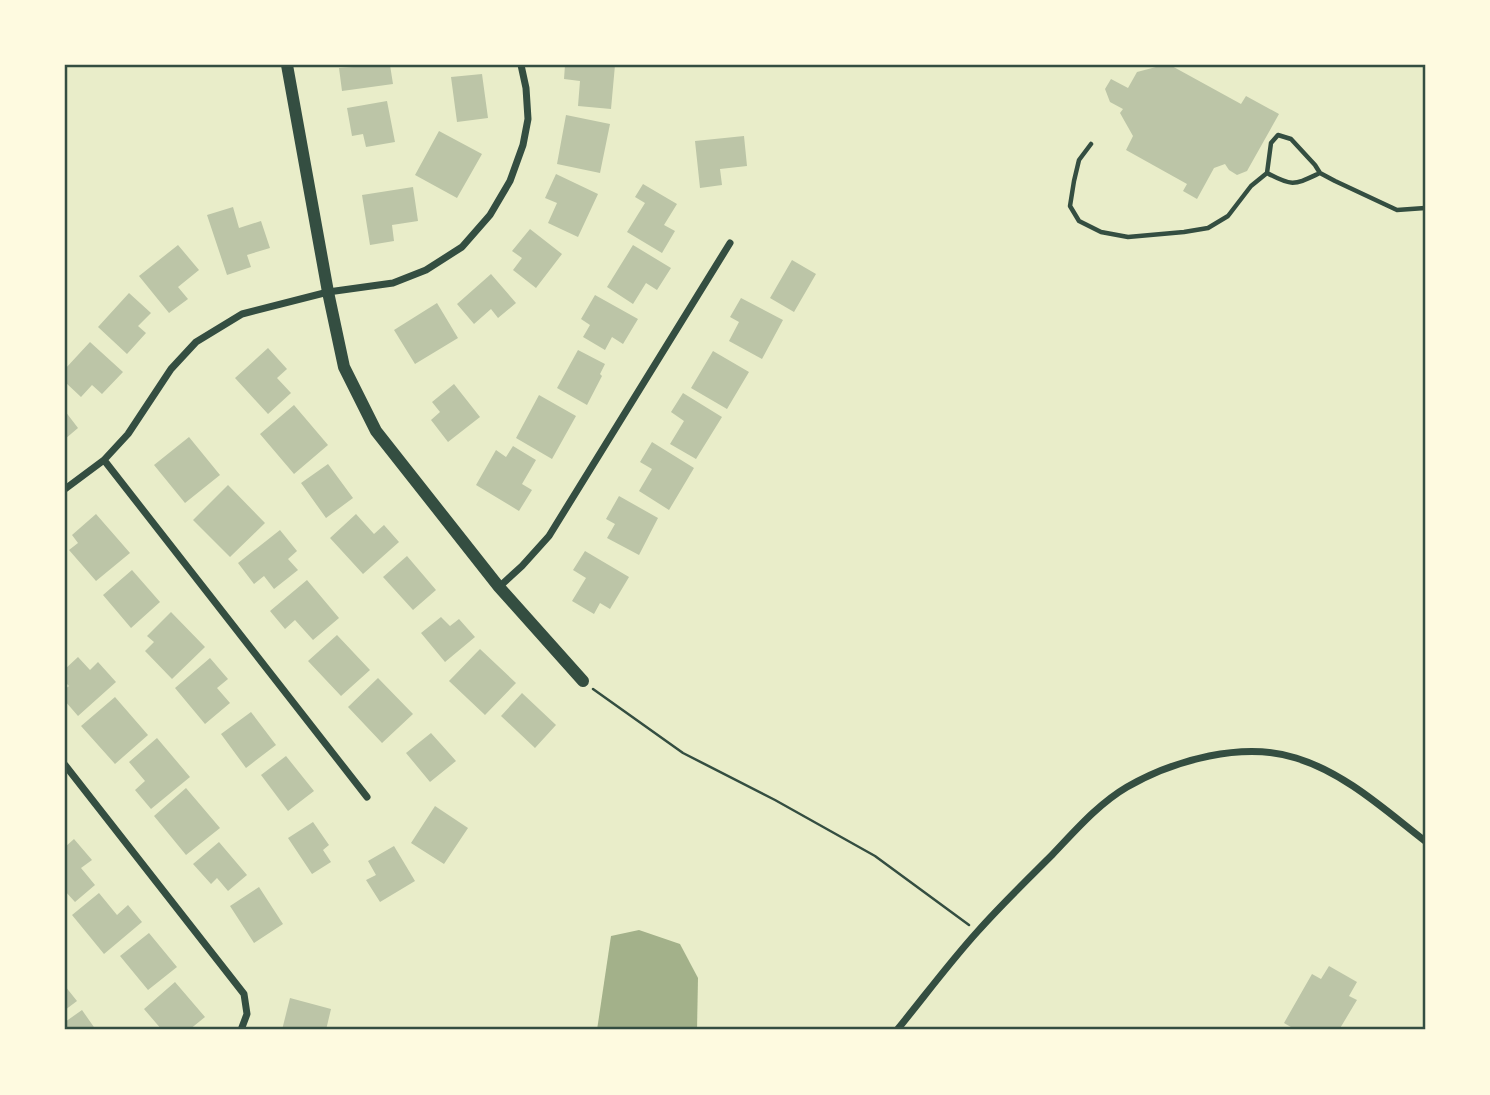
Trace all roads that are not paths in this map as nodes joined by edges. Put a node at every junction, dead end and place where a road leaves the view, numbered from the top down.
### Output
1 (287, 65) edge
2 (521, 65) edge
3 (1091, 144) dead end
4 (1267, 173) junction
5 (1320, 173) junction
6 (1425, 208) edge
7 (730, 243) dead end
8 (328, 292) junction
9 (104, 460) junction
10 (65, 489) edge
11 (499, 587) junction
12 (583, 681) road end
13 (65, 765) edge
14 (368, 797) dead end
15 (1425, 841) edge
16 (241, 1030) edge
17 (897, 1030) edge

1 - 8 street
2 - 8 street
3 - 4 lane
4 - 5 lane
4 - 5 lane
5 - 6 lane
7 - 11 street
8 - 9 street
8 - 11 street
9 - 10 street
9 - 14 street
11 - 12 street
13 - 16 street
15 - 17 street

